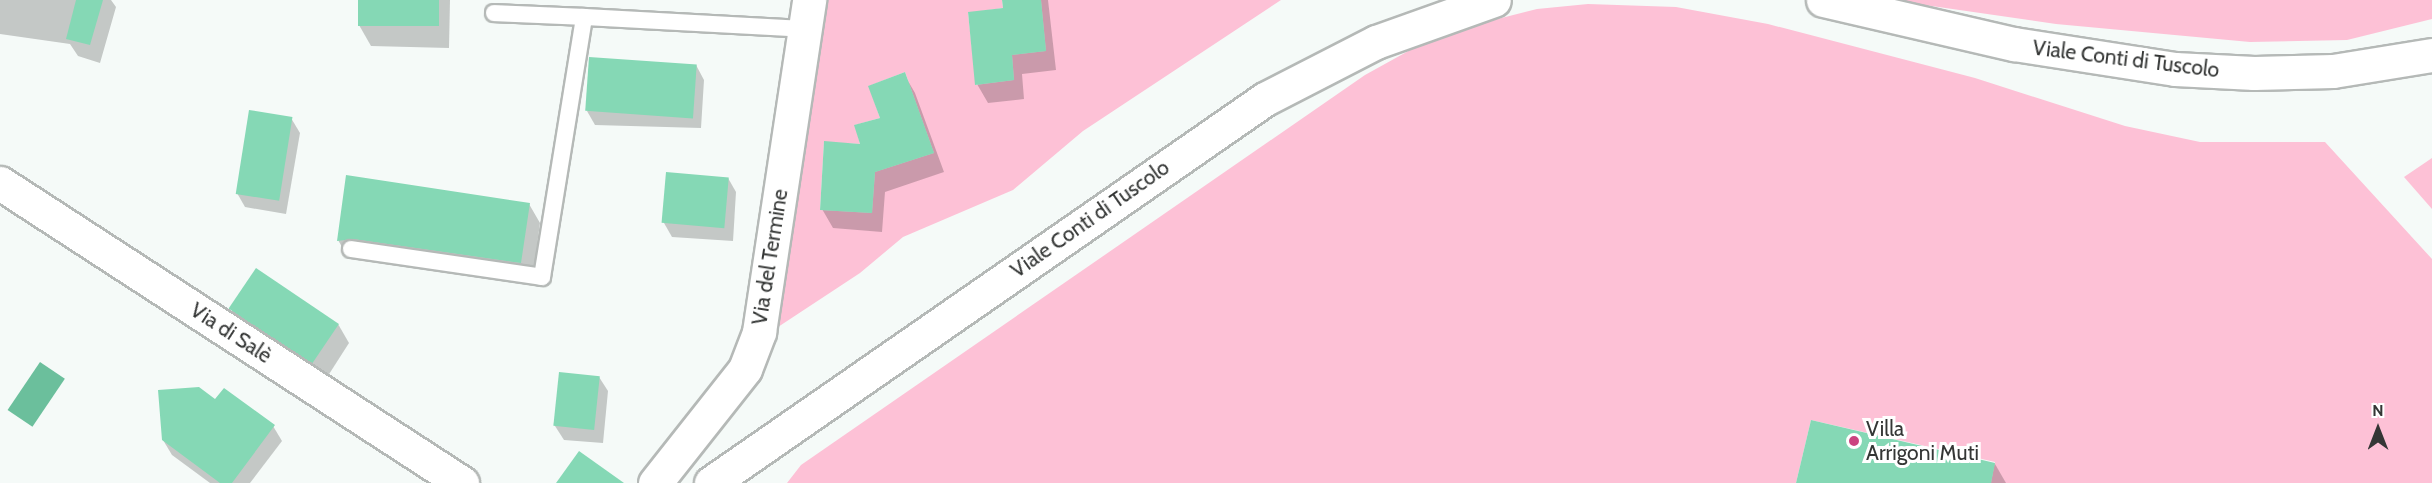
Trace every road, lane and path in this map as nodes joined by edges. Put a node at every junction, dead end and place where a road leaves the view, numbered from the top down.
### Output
1 (1494, 0) edge
2 (1823, 0) edge
3 (494, 13) dead end
4 (807, 15) edge
5 (584, 18) junction
6 (2432, 55) edge
7 (0, 183) edge
8 (351, 249) dead end
9 (462, 483) edge
10 (655, 483) edge
11 (711, 483) edge

1 - 11 main road, Viale Conti di Tuscolo
2 - 6 main road, Viale Conti di Tuscolo
3 - 5 lane
4 - 5 lane
4 - 10 main road, Via del Termine
5 - 8 lane
7 - 9 main road, Via di Salè

